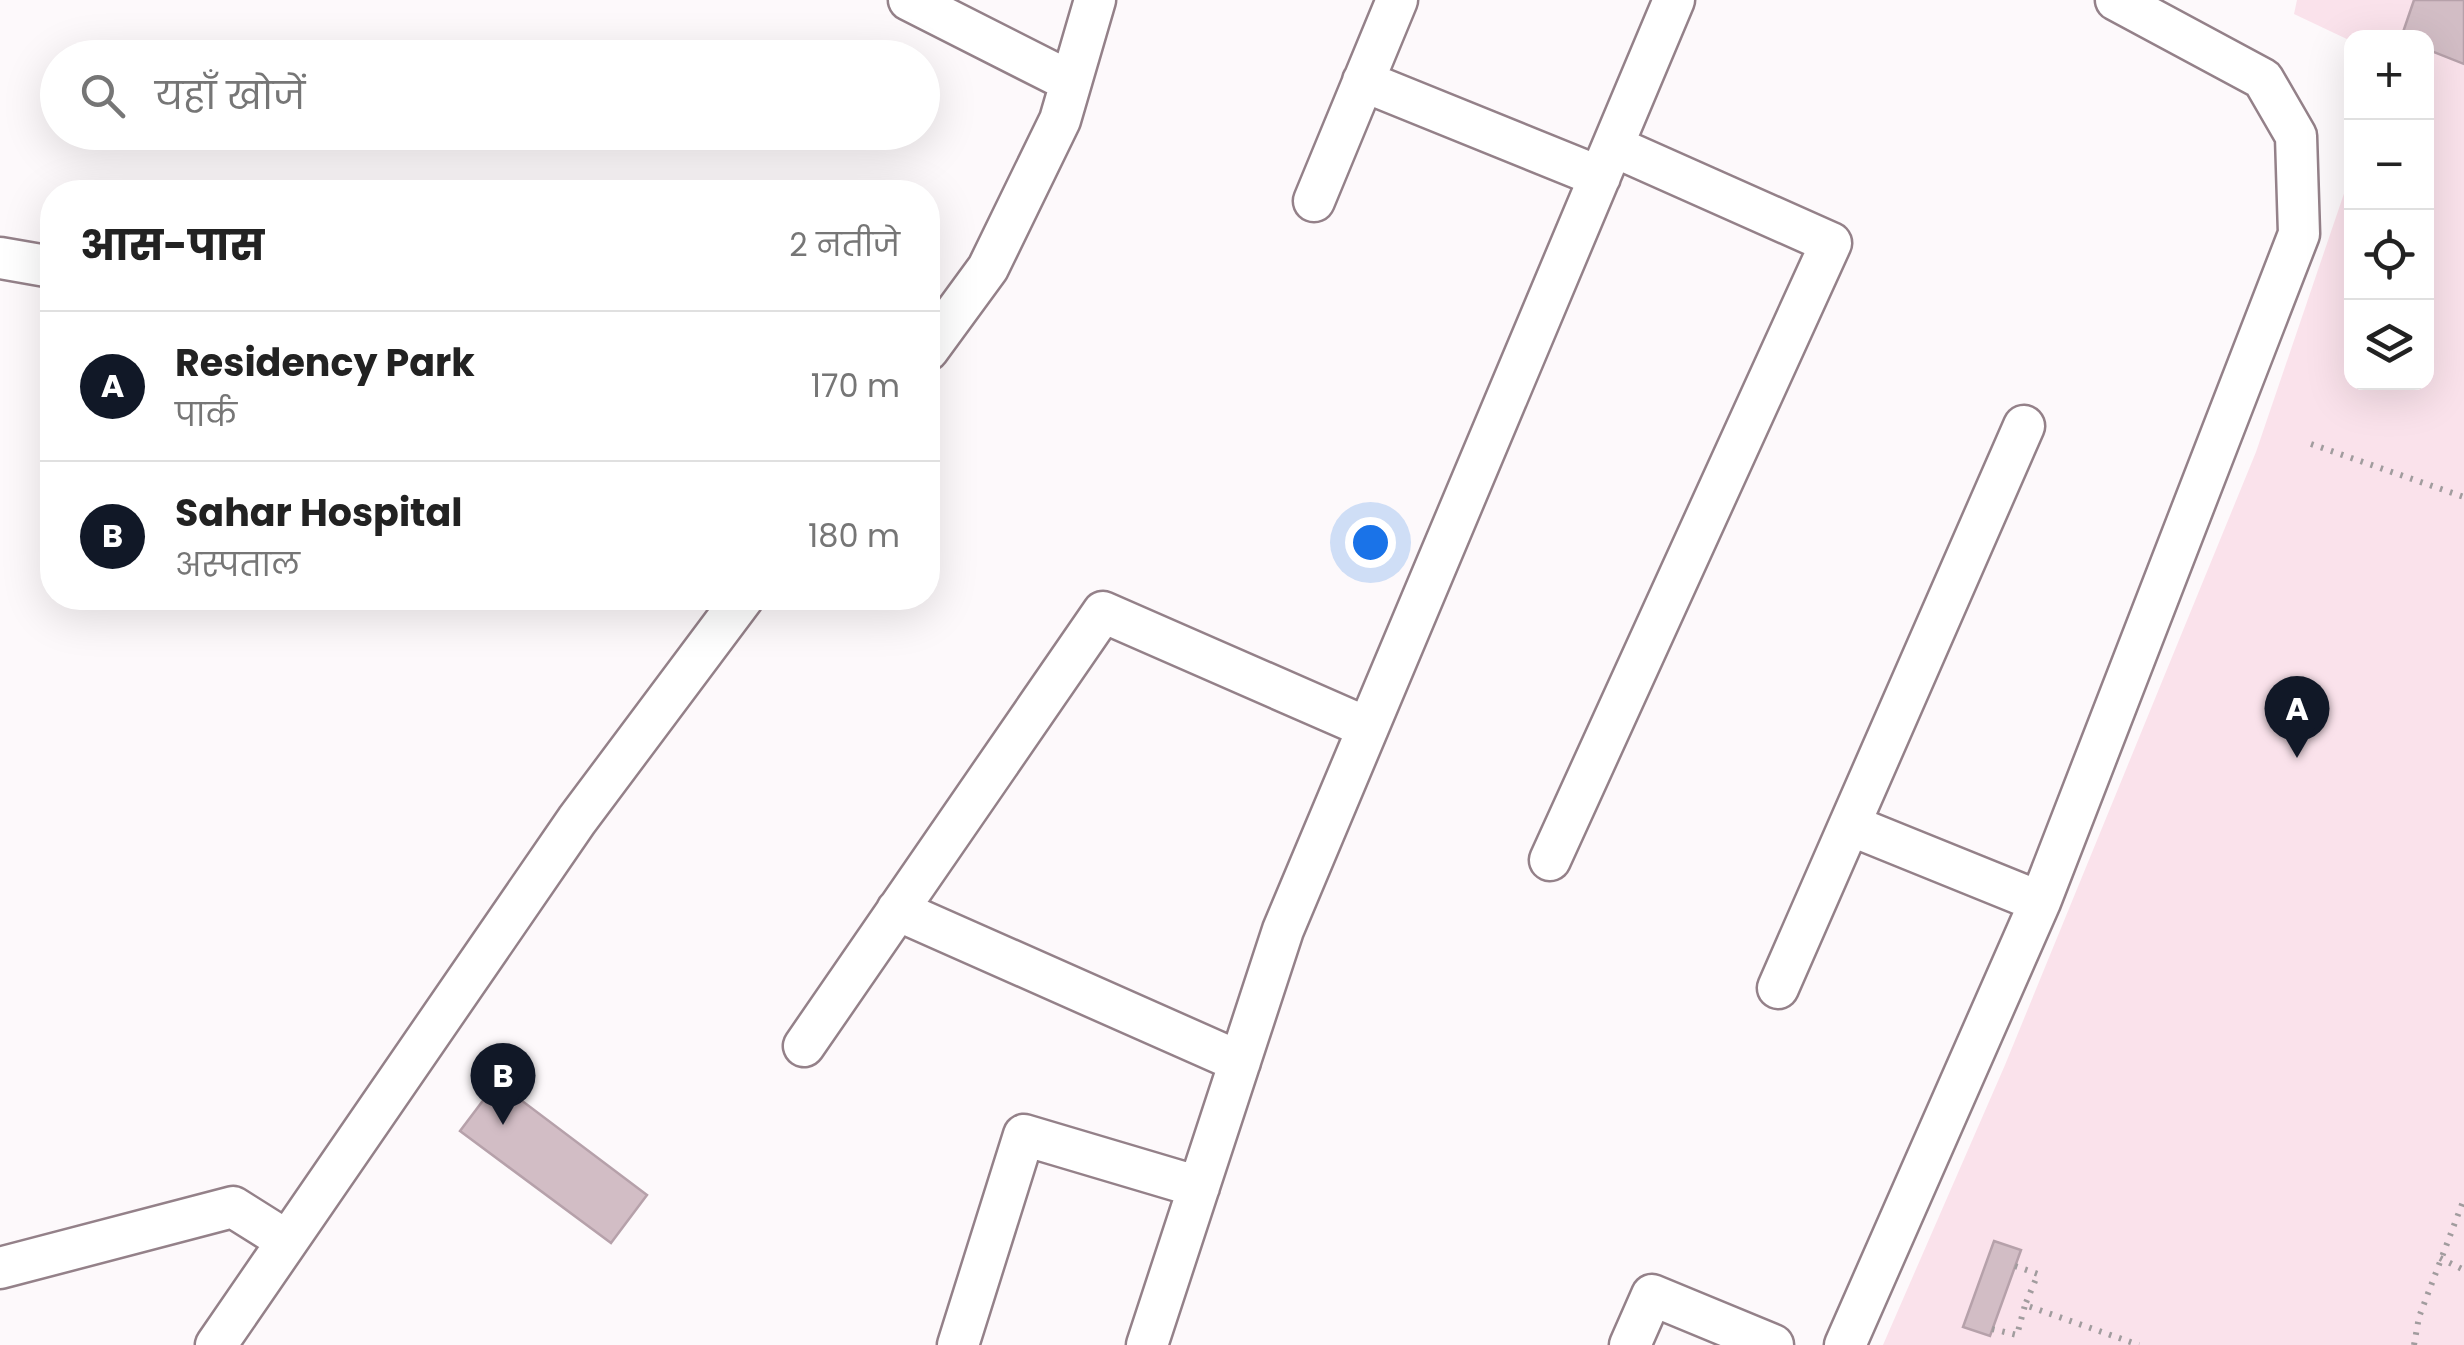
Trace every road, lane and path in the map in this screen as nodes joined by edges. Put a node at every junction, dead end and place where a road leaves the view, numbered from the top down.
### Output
1 (909, 0) edge
2 (1095, 0) edge
3 (1397, 0) edge
4 (1674, 0) edge
5 (2116, 0) edge
6 (1363, 81) junction
7 (1071, 82) junction
8 (1606, 162) junction
9 (1314, 201) dead end
10 (0, 258) edge
11 (40, 266) edge
12 (940, 334) edge
13 (2024, 426) dead end
14 (2311, 444) dead end
15 (2464, 497) edge
16 (734, 610) edge
17 (1368, 728) junction
18 (1850, 825) junction
19 (1550, 860) dead end
20 (2040, 902) junction
21 (897, 910) junction
22 (1778, 988) dead end
23 (804, 1046) dead end
24 (1240, 1062) junction
25 (1199, 1186) junction
26 (2464, 1199) edge
27 (287, 1241) junction
28 (2440, 1258) junction
29 (2015, 1266) dead end
30 (0, 1268) edge
31 (2464, 1270) edge
32 (2026, 1305) junction
33 (1992, 1329) dead end
34 (216, 1345) edge
35 (958, 1345) edge
36 (1147, 1345) edge
37 (1630, 1345) edge
38 (1773, 1345) edge
39 (1845, 1345) edge
40 (2140, 1345) edge
41 (2414, 1345) edge

1 - 7 street
2 - 7 street
3 - 6 street
4 - 8 street
5 - 20 street
6 - 8 street
6 - 9 street
7 - 12 street
8 - 17 street
8 - 19 street
10 - 11 street
13 - 18 street
14 - 15 path
16 - 27 street
17 - 21 street
17 - 24 street
18 - 20 street
18 - 22 street
20 - 39 street
21 - 23 street
21 - 24 street
24 - 25 street
25 - 35 street
25 - 36 street
26 - 28 path
27 - 30 street
27 - 34 street
28 - 31 path
28 - 41 path
29 - 32 path
32 - 33 path
32 - 40 path
37 - 38 street

